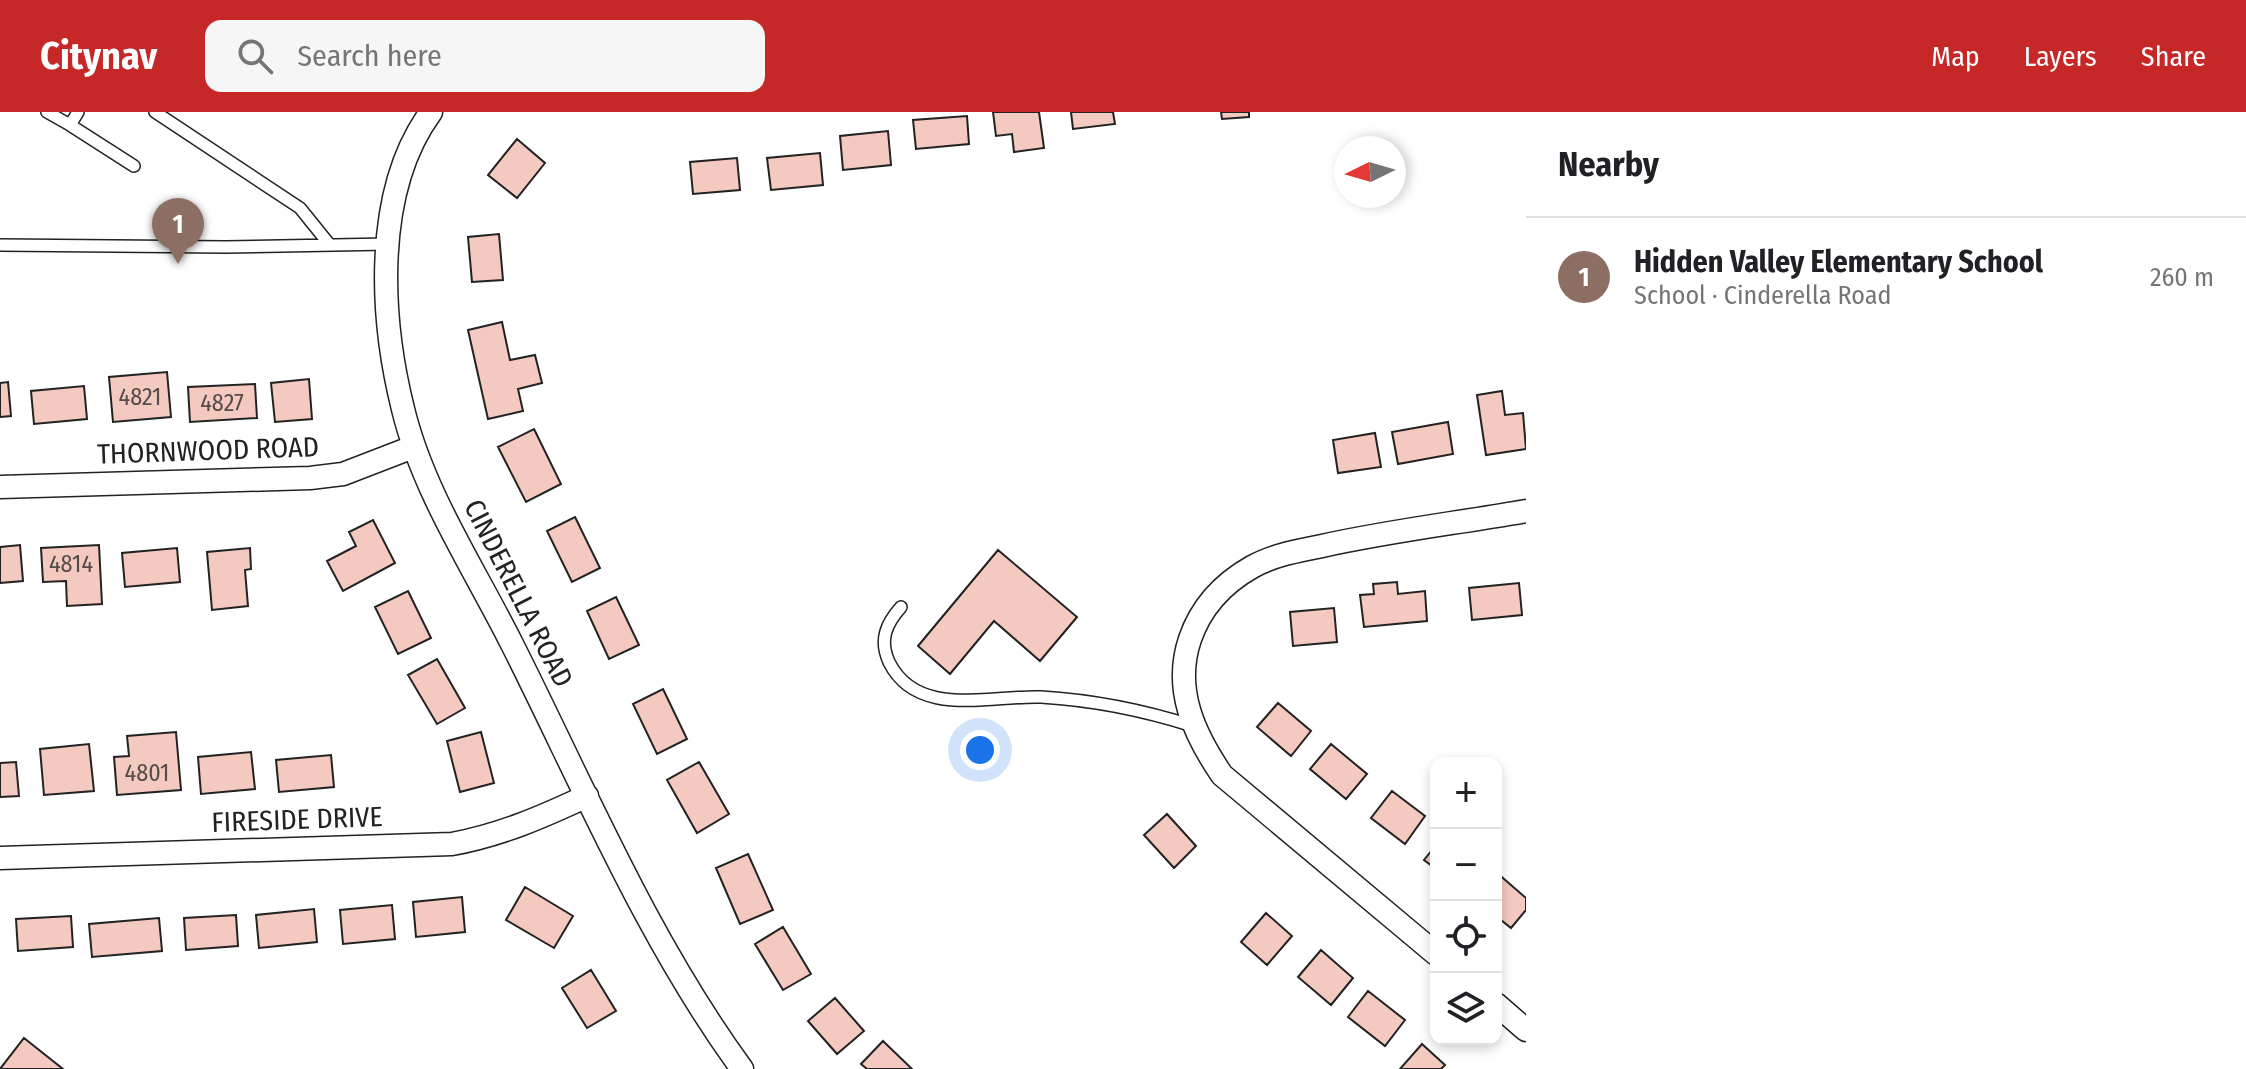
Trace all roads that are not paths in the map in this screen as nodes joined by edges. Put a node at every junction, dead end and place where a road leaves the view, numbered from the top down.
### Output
1 (47, 112) edge
2 (78, 112) edge
3 (155, 112) edge
4 (431, 112) edge
5 (70, 125) junction
6 (134, 166) dead end
7 (329, 244) junction
8 (388, 244) junction
9 (0, 245) edge
10 (413, 447) junction
11 (0, 487) edge
12 (1526, 511) edge
13 (901, 607) dead end
14 (1195, 727) junction
15 (587, 796) junction
16 (0, 858) edge
17 (1430, 949) edge
18 (1502, 1009) edge
19 (1526, 1030) edge
20 (742, 1069) edge

1 - 5 lane
2 - 5 lane
3 - 7 lane
4 - 8 street, CINDERELLA ROAD
5 - 6 lane
7 - 8 lane
7 - 9 lane
8 - 10 street, CINDERELLA ROAD
10 - 11 street, THORNWOOD ROAD
10 - 15 street, CINDERELLA ROAD
12 - 14 street
13 - 14 lane
14 - 17 street
15 - 16 street, FIRESIDE DRIVE
15 - 20 street, CINDERELLA ROAD
18 - 19 street

